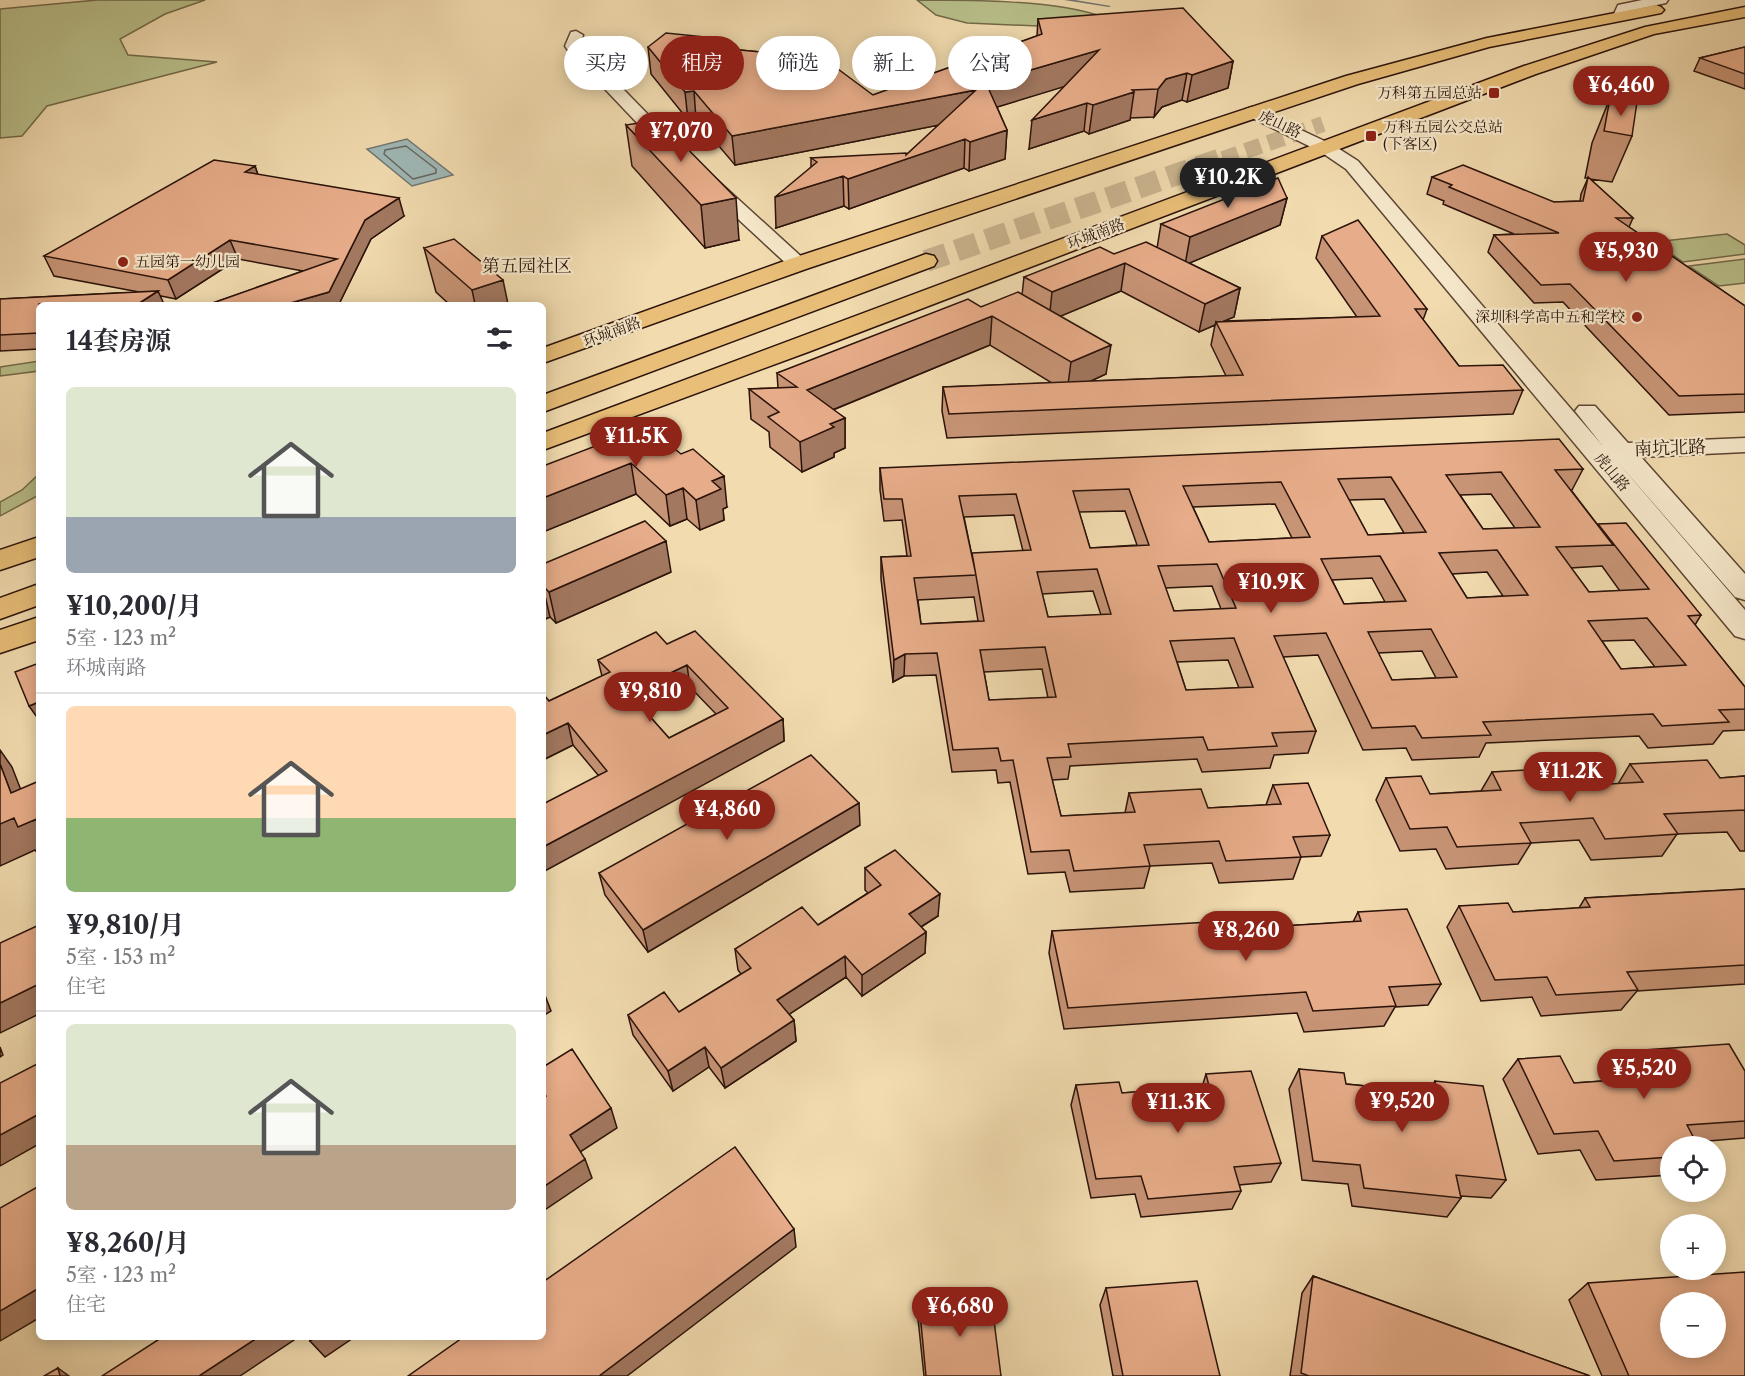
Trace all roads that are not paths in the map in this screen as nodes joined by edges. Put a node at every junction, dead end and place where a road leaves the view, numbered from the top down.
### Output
1 (1661, 0) edge
2 (1717, 0) edge
3 (1745, 12) edge
4 (1620, 16) junction
5 (1572, 25) junction
6 (1651, 30) junction
7 (576, 35) dead end
8 (1503, 63) dead end
9 (1252, 112) junction
10 (1300, 114) tunnel mouth
11 (1331, 144) junction
12 (906, 248) tunnel mouth
13 (926, 261) tunnel mouth
14 (798, 264) junction
15 (807, 305) junction
16 (701, 322) junction
17 (546, 355) edge
18 (575, 369) dead end
19 (546, 371) edge
20 (546, 403) edge
21 (546, 421) edge
22 (546, 441) edge
23 (1745, 445) edge
24 (1621, 450) junction
25 (1594, 451) junction
26 (36, 547) edge
27 (0, 561) edge
28 (36, 567) edge
29 (0, 581) edge
30 (1745, 591) edge
31 (36, 595) edge
32 (0, 609) edge
33 (36, 629) edge
34 (1745, 629) edge
35 (0, 642) edge

1 - 4 street
2 - 4 main road, 环城南路
3 - 6 main road, 环城南路
4 - 5 main road, 环城南路
5 - 9 main road, 环城南路
5 - 10 main road, 环城南路
6 - 8 main road, 环城南路
6 - 11 main road, 环城南路
7 - 14 street
9 - 11 street, 虎山路
9 - 14 main road, 环城南路
11 - 22 main road, 环城南路
11 - 24 street, 虎山路
11 - 25 street, 虎山路
12 - 16 main road, 环城南路
13 - 15 main road
14 - 17 main road, 环城南路
15 - 20 main road
15 - 21 main road
16 - 18 main road, 环城南路
16 - 19 main road
23 - 24 street, 南坑北路
24 - 25 street, 南坑北路
24 - 30 street, 虎山路
25 - 34 street, 虎山路
26 - 27 main road
28 - 29 main road
31 - 32 main road
33 - 35 main road

